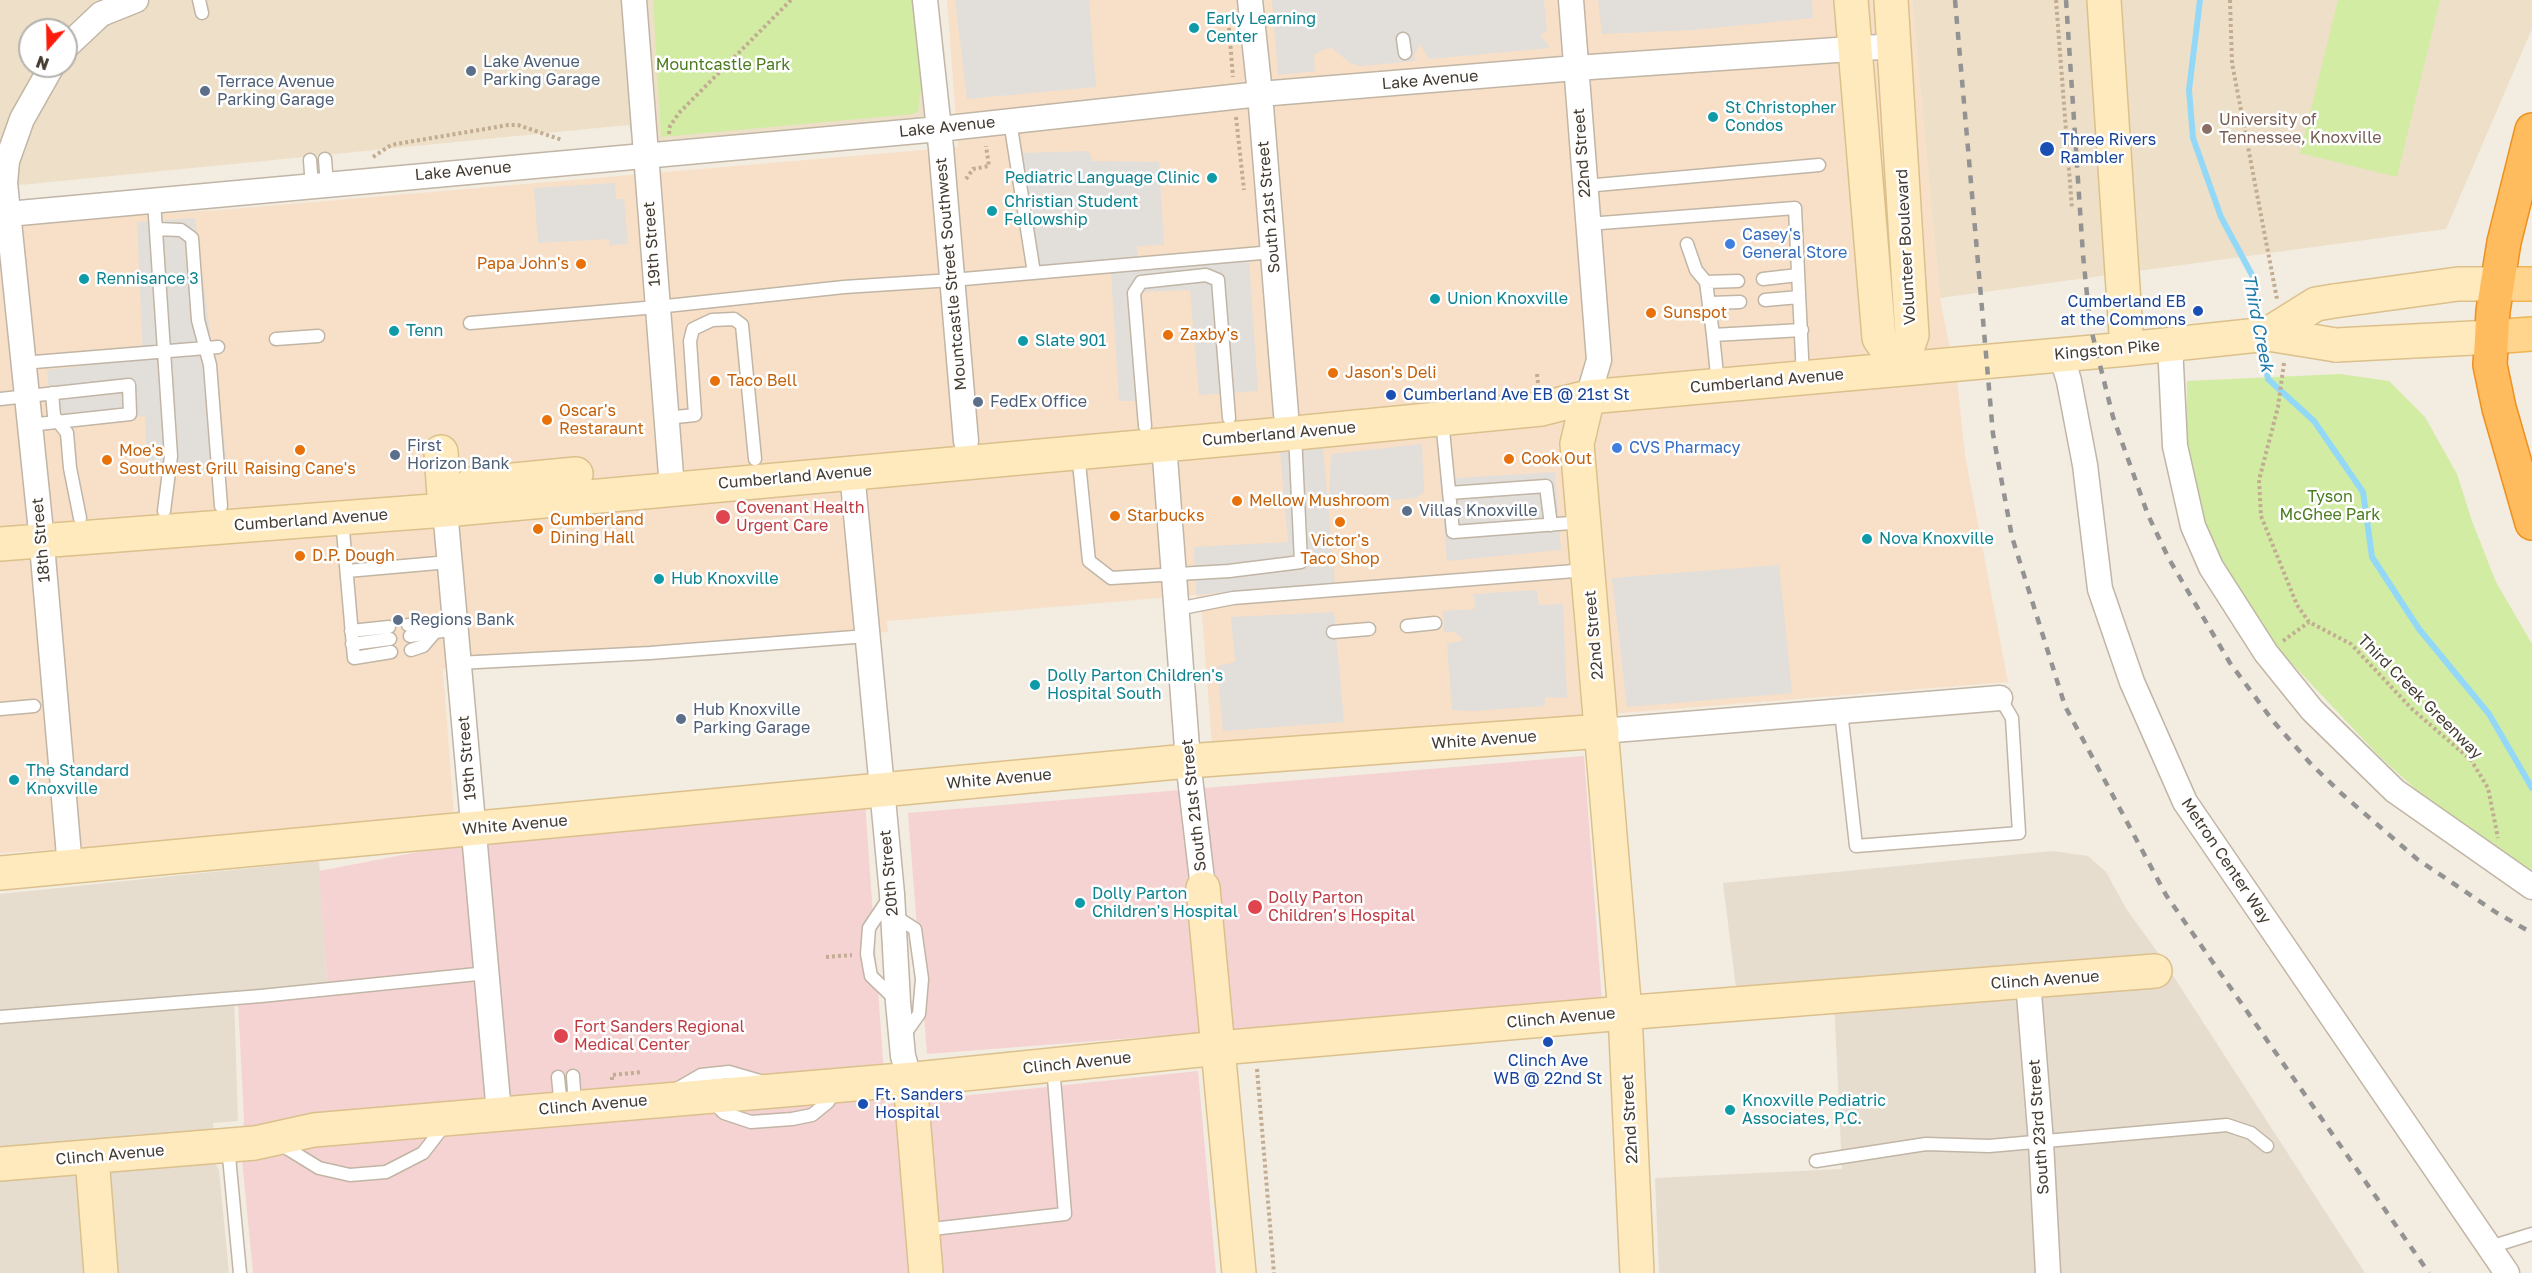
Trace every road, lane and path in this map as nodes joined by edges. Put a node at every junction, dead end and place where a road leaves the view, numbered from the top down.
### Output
1 (136, 0) edge
2 (199, 0) edge
3 (634, 0) edge
4 (791, 0) edge
5 (925, 0) edge
6 (1250, 0) edge
7 (1571, 0) edge
8 (1851, 0) edge
9 (1891, 0) edge
10 (2056, 0) edge
11 (2104, 0) edge
12 (2230, 0) edge
13 (1227, 12) dead end
14 (202, 13) dead end
15 (78, 36) edge
16 (1403, 39) dead end
17 (1894, 46) junction
18 (1855, 49) junction
19 (1405, 54) dead end
20 (1576, 68) junction
21 (45, 78) edge
22 (1260, 94) junction
23 (1233, 97) junction
24 (1010, 121) junction
25 (984, 124) junction
26 (939, 129) junction
27 (2532, 130) edge
28 (562, 141) dead end
29 (656, 154) junction
30 (373, 157) dead end
31 (325, 159) dead end
32 (310, 160) dead end
33 (1819, 165) dead end
34 (319, 186) junction
35 (1585, 186) junction
36 (966, 190) dead end
37 (1245, 199) dead end
38 (154, 201) junction
39 (2072, 209) dead end
40 (4, 213) edge
41 (1588, 224) junction
42 (156, 229) junction
43 (1687, 244) dead end
44 (1273, 252) junction
45 (1034, 273) junction
46 (1798, 275) junction
47 (1763, 279) dead end
48 (952, 280) junction
49 (1738, 281) dead end
50 (1706, 282) junction
51 (2497, 284) junction
52 (2532, 284) edge
53 (2275, 288) dead end
54 (1799, 297) junction
55 (1765, 300) dead end
56 (1740, 302) dead end
57 (1710, 303) junction
58 (657, 307) junction
59 (470, 323) dead end
60 (1802, 330) junction
61 (2268, 334) junction
62 (2532, 334) edge
63 (318, 336) dead end
64 (1713, 336) junction
65 (2492, 337) junction
66 (276, 339) dead end
67 (2170, 345) junction
68 (211, 347) junction
69 (2127, 349) junction
70 (164, 350) junction
71 (2061, 354) junction
72 (22, 363) junction
73 (1946, 364) joint
74 (1900, 369) junction
75 (1537, 374) dead end
76 (1803, 378) junction
77 (1538, 384) dead end
78 (1718, 385) junction
79 (52, 393) junction
80 (26, 396) junction
81 (1588, 397) junction
82 (0, 399) edge
83 (2278, 407) dead end
84 (666, 418) junction
85 (1230, 418) junction
86 (1442, 419) junction
87 (58, 423) junction
88 (1291, 423) junction
89 (29, 425) junction
90 (1157, 431) junction
91 (966, 441) junction
92 (441, 452) dead end
93 (1078, 452) junction
94 (755, 459) junction
95 (851, 462) junction
96 (671, 477) junction
97 (1449, 493) junction
98 (444, 499) junction
99 (221, 506) junction
100 (164, 511) junction
101 (80, 518) junction
102 (342, 518) junction
103 (1584, 522) junction
104 (2532, 523) edge
105 (0, 525) edge
106 (1551, 525) junction
107 (41, 531) junction
108 (0, 544) edge
109 (450, 562) junction
110 (1588, 570) junction
111 (347, 571) junction
112 (1174, 574) junction
113 (1177, 609) junction
114 (2309, 622) junction
115 (1435, 623) dead end
116 (1407, 626) dead end
117 (1369, 629) dead end
118 (351, 631) junction
119 (409, 631) dead end
120 (445, 631) junction
121 (1333, 632) dead end
122 (867, 636) junction
123 (411, 650) dead end
124 (2266, 653) junction
125 (458, 663) junction
126 (2000, 698) joint
127 (34, 706) dead end
128 (0, 709) edge
129 (1841, 711) junction
130 (1602, 731) junction
131 (1188, 761) junction
132 (882, 791) junction
133 (474, 829) junction
134 (2500, 845) dead end
135 (70, 867) junction
136 (0, 873) edge
137 (2532, 887) edge
138 (1203, 888) joint
139 (892, 905) junction
140 (2155, 971) dead end
141 (486, 973) junction
142 (2028, 981) junction
143 (1625, 1013) junction
144 (0, 1017) edge
145 (901, 1039) junction
146 (1219, 1048) junction
147 (643, 1065) dead end
148 (1053, 1065) junction
149 (1257, 1069) dead end
150 (910, 1080) junction
151 (651, 1086) junction
152 (837, 1086) junction
153 (784, 1090) junction
154 (706, 1096) junction
155 (499, 1113) junction
156 (450, 1118) junction
157 (274, 1139) junction
158 (2041, 1142) junction
159 (228, 1145) junction
160 (2267, 1146) dead end
161 (92, 1157) junction
162 (1816, 1161) dead end
163 (0, 1164) edge
164 (923, 1230) junction
165 (2532, 1234) edge
166 (2490, 1247) junction
167 (100, 1273) edge
168 (240, 1273) edge
169 (926, 1273) edge
170 (1239, 1273) edge
171 (1274, 1273) edge
172 (1637, 1273) edge
173 (2048, 1273) edge
174 (2507, 1273) edge

1 - 15 street
2 - 14 lane
3 - 29 street, 19th Street
4 - 29 path
5 - 26 street, Mountcastle Street Southwest
6 - 22 street, South 21st Street
7 - 20 street, 22nd Street
8 - 18 street, Volunteer Boulevard
9 - 17 street, Volunteer Boulevard
10 - 39 path
11 - 69 street
12 - 53 path
13 - 23 path
16 - 19 lane
17 - 18 street, Lake Avenue
17 - 74 street, Volunteer Boulevard
18 - 20 street, Lake Avenue
18 - 74 street, Volunteer Boulevard
20 - 22 street, Lake Avenue
20 - 35 street, 22nd Street
21 - 40 street, 18th Street
22 - 23 street, Lake Avenue
22 - 44 street, South 21st Street
23 - 24 street, Lake Avenue
23 - 37 path
24 - 25 street, Lake Avenue
24 - 45 lane
25 - 26 street, Lake Avenue
25 - 36 path
26 - 29 street, Lake Avenue
26 - 48 street, Mountcastle Street Southwest
27 - 51 highway
28 - 30 path
29 - 34 street, Lake Avenue
29 - 58 street, 19th Street
31 - 34 lane
32 - 34 lane
33 - 35 lane
34 - 38 street, Lake Avenue
35 - 41 street, 22nd Street
38 - 40 street, Lake Avenue
38 - 42 lane
40 - 72 street, 18th Street
41 - 46 lane
41 - 81 street, 22nd Street
42 - 68 lane
42 - 70 lane
43 - 50 lane
44 - 45 lane
44 - 88 street, South 21st Street
45 - 48 lane
46 - 47 lane
46 - 54 lane
48 - 58 lane
48 - 91 street, Mountcastle Street Southwest
49 - 50 lane
50 - 57 lane
51 - 52 main road, Kingston Pike
51 - 61 street, Kingston Pike, bridge
51 - 65 highway
54 - 55 lane
54 - 60 lane
56 - 57 lane
57 - 64 lane
58 - 59 lane
58 - 84 street, 19th Street
60 - 64 lane
60 - 76 lane
61 - 65 street, Kingston Pike, bridge
61 - 67 street, Kingston Pike
62 - 65 main road, Kingston Pike
63 - 66 lane
64 - 78 lane
65 - 104 highway
67 - 69 street, Kingston Pike
67 - 124 street
68 - 70 lane
68 - 99 lane
69 - 71 street, Kingston Pike
70 - 72 lane
70 - 100 lane
71 - 73 street, Kingston Pike
71 - 166 street, Metron Center Way
72 - 80 street, 18th Street
73 - 74 street, Cumberland Avenue
74 - 76 street, Cumberland Avenue
75 - 77 path
76 - 78 street, Cumberland Avenue
78 - 81 street, Cumberland Avenue
79 - 80 lane
79 - 87 lane
79 - 87 lane
80 - 82 lane
80 - 89 street, 18th Street
81 - 86 street, Cumberland Avenue
81 - 88 street, Cumberland Avenue
81 - 103 street, 22nd Street
83 - 114 path
84 - 94 lane
84 - 96 street, 19th Street
85 - 88 street, Cumberland Avenue
85 - 90 street, Cumberland Avenue
85 - 90 lane
86 - 88 street, Cumberland Avenue
86 - 97 lane
87 - 89 lane
87 - 101 lane
88 - 90 street, Cumberland Avenue
88 - 112 lane
89 - 107 street, 18th Street
90 - 91 street, Cumberland Avenue
90 - 93 street, Cumberland Avenue
90 - 112 street, South 21st Street
91 - 95 street, Cumberland Avenue
92 - 98 street
93 - 95 street, Cumberland Avenue
93 - 112 lane
94 - 95 street, Cumberland Avenue
94 - 96 street, Cumberland Avenue
95 - 96 street, Cumberland Avenue
95 - 122 street, 20th Street
96 - 98 street, Cumberland Avenue
97 - 106 lane
97 - 106 lane
98 - 99 street, Cumberland Avenue
98 - 102 street, Cumberland Avenue
98 - 109 street, 19th Street
99 - 100 street, Cumberland Avenue
100 - 101 street, Cumberland Avenue
101 - 107 street, Cumberland Avenue
102 - 107 street, Cumberland Avenue
102 - 111 lane
103 - 106 lane
103 - 110 street, 22nd Street
105 - 107 street, Cumberland Avenue
107 - 108 street, Cumberland Avenue
107 - 135 street, 18th Street
109 - 111 lane
109 - 120 street, 19th Street
110 - 113 lane
110 - 130 street, 22nd Street
111 - 118 lane
112 - 113 street, South 21st Street
113 - 131 street, South 21st Street
114 - 124 path
114 - 134 path, Third Creek Greenway
115 - 116 lane
117 - 121 lane
118 - 118 lane
119 - 120 lane
120 - 123 lane
120 - 125 street, 19th Street
122 - 125 lane
122 - 132 street, 20th Street
124 - 137 street
125 - 133 street, 19th Street
126 - 129 street, White Avenue
126 - 129 lane
127 - 128 lane
129 - 130 street, White Avenue
130 - 131 street, White Avenue
130 - 143 street, 22nd Street
131 - 132 street, White Avenue
131 - 138 street, South 21st Street
132 - 133 street, White Avenue
132 - 139 street, 20th Street
133 - 135 street, White Avenue
133 - 141 street, 19th Street
135 - 136 street, White Avenue
138 - 146 street, South 21st Street
139 - 145 street, 20th Street
139 - 145 lane
140 - 142 street, Clinch Avenue
141 - 144 lane
141 - 155 street, 19th Street
142 - 143 street, Clinch Avenue
142 - 158 street, South 23rd Street
143 - 146 street, Clinch Avenue
143 - 172 street, 22nd Street
145 - 150 street, 20th Street
146 - 148 street, Clinch Avenue
146 - 170 street, South 21st Street
147 - 151 path
148 - 150 street, Clinch Avenue
148 - 164 lane
149 - 171 path
150 - 152 street, Clinch Avenue
150 - 164 street, 20th Street
151 - 153 lane
151 - 154 street, Clinch Avenue
151 - 155 street, Clinch Avenue
152 - 153 street, Clinch Avenue
152 - 154 lane
153 - 154 street, Clinch Avenue
155 - 156 street, Clinch Avenue
156 - 157 street, Clinch Avenue
156 - 157 lane
157 - 159 street, Clinch Avenue
158 - 160 lane
158 - 162 lane
158 - 173 street, South 23rd Street
159 - 161 street, Clinch Avenue
159 - 168 lane
161 - 163 street, Clinch Avenue
161 - 167 street
164 - 169 street, 20th Street
165 - 166 lane
166 - 174 street, Metron Center Way

